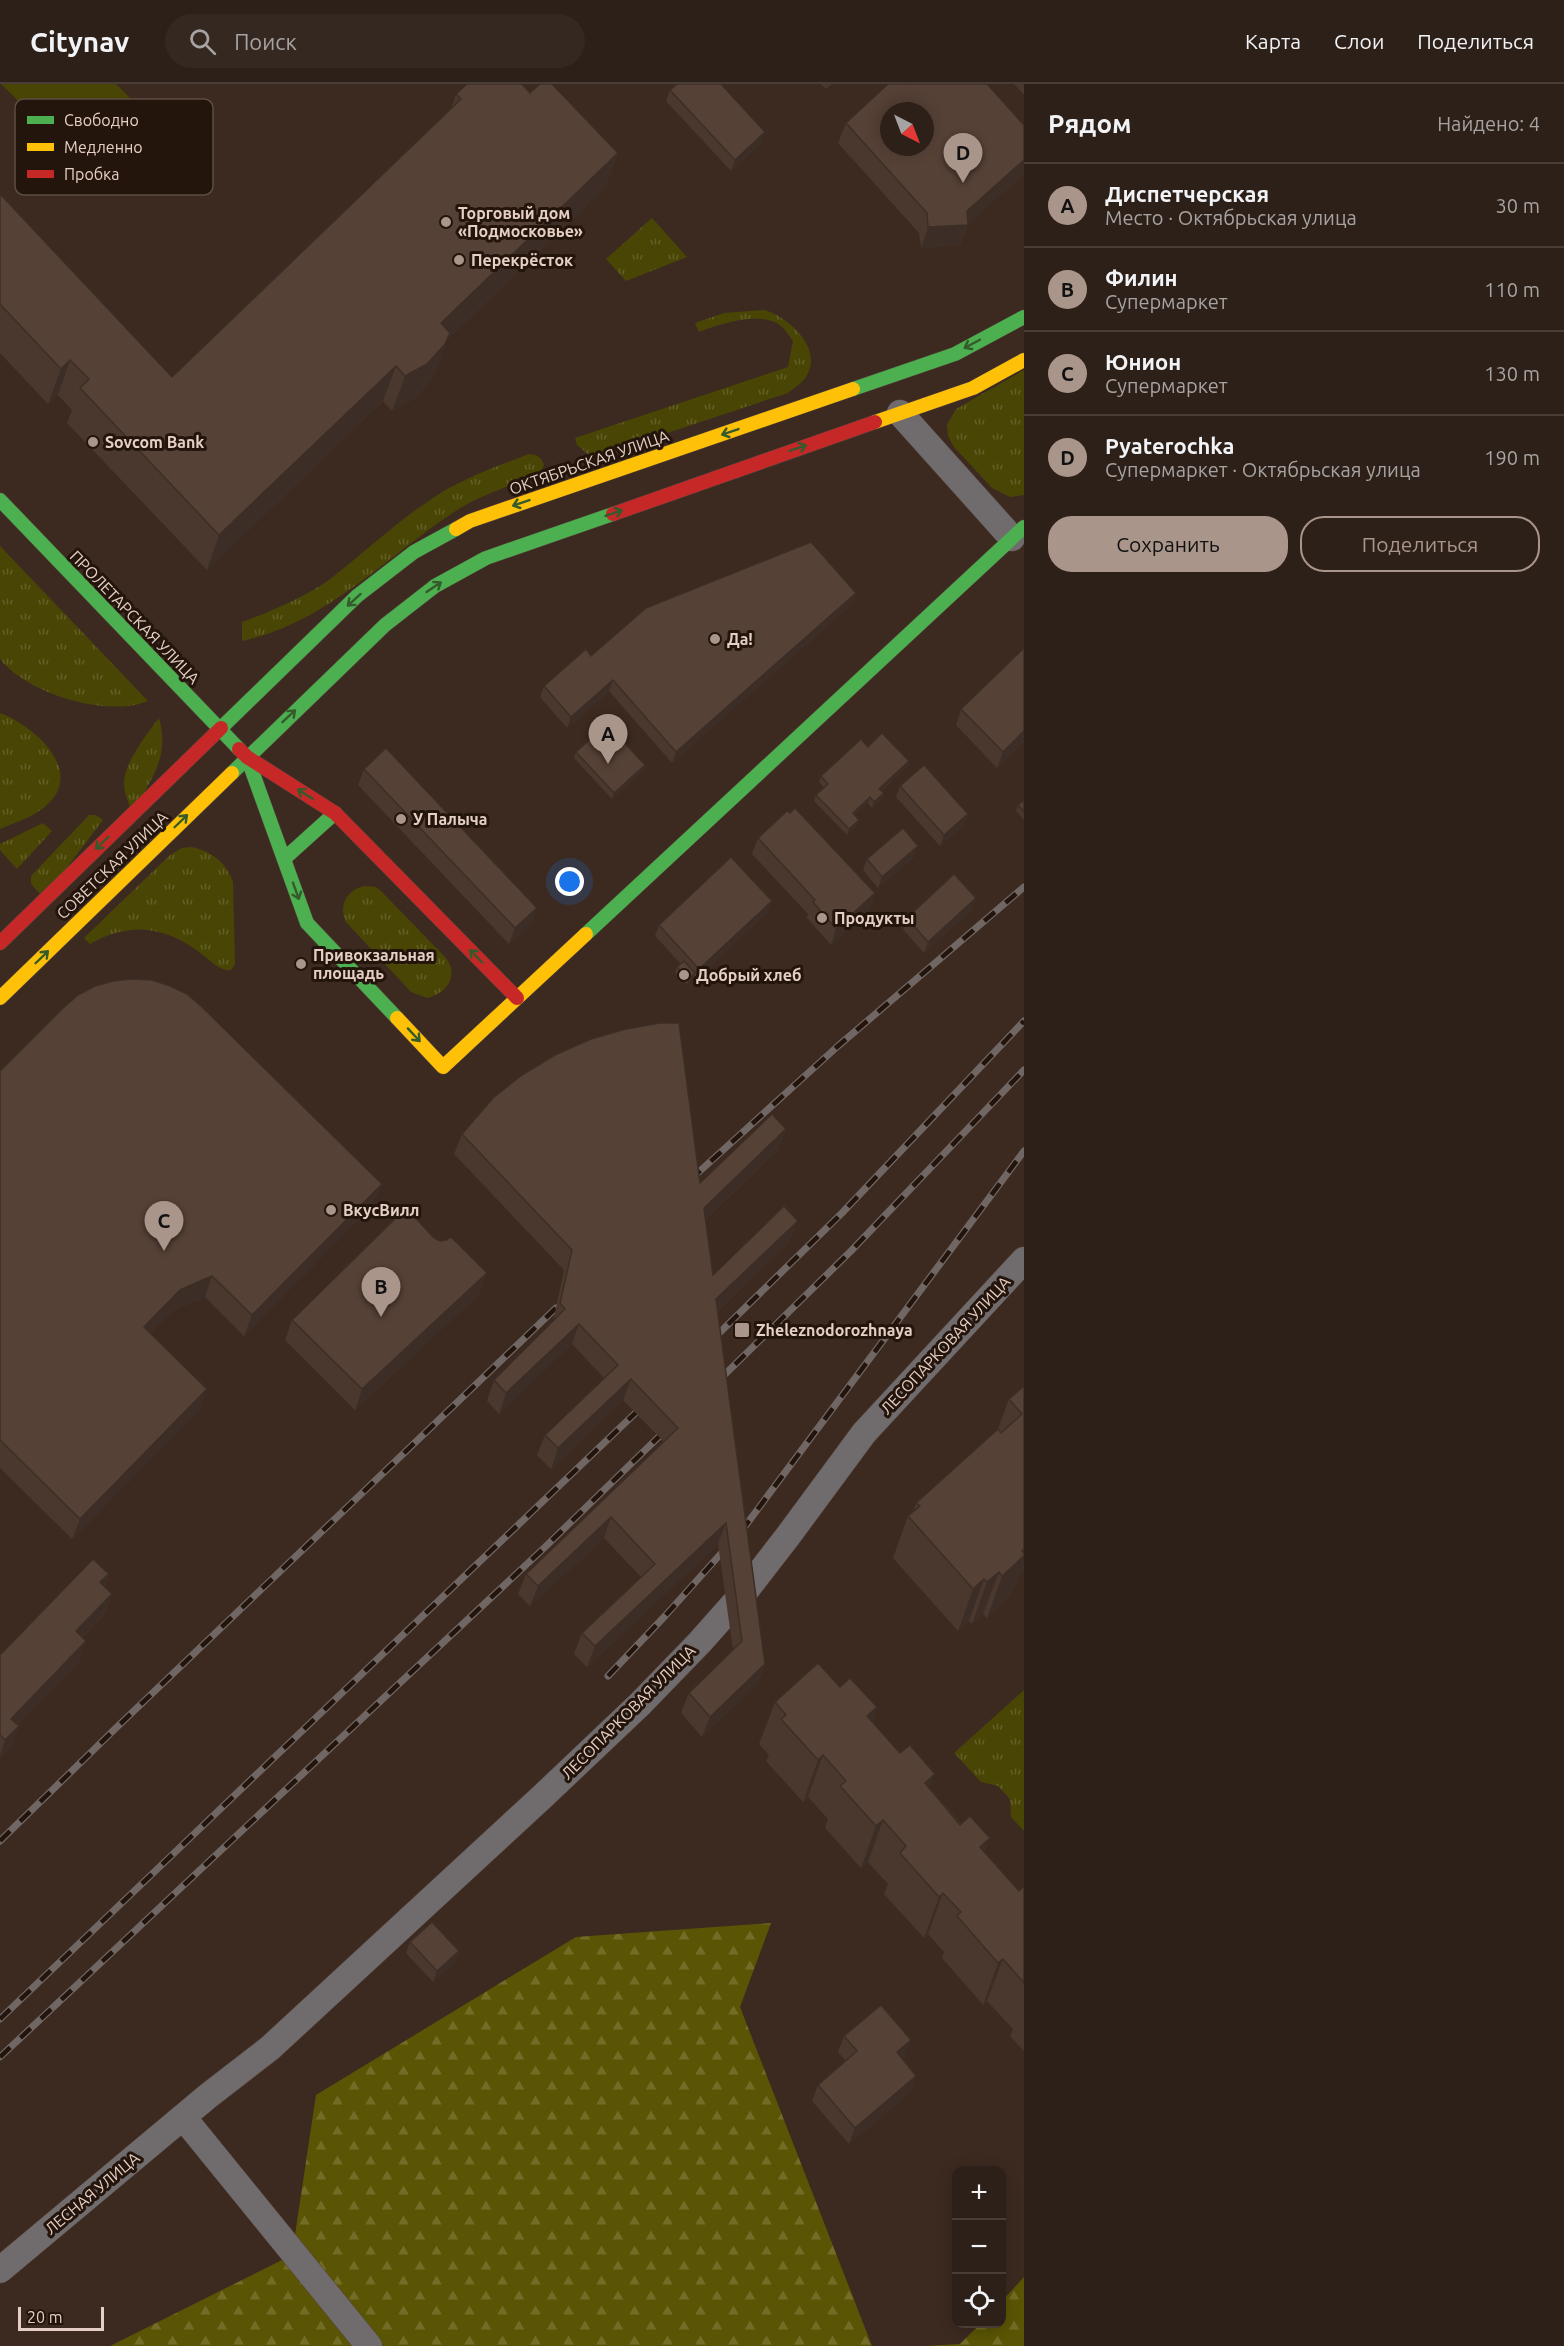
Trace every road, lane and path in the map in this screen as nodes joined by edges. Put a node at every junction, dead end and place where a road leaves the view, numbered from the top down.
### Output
1 (1024, 317) edge
2 (1024, 360) edge
3 (900, 413) junction
4 (0, 500) edge
5 (1018, 533) edge
6 (219, 728) junction
7 (247, 757) junction
8 (335, 813) junction
9 (284, 859) junction
10 (0, 943) edge
11 (0, 998) edge
12 (517, 998) junction
13 (1024, 1260) edge
14 (183, 2117) junction
15 (0, 2270) edge
16 (369, 2346) edge

1 -> 6 main road, ОКТЯБРЬСКАЯ УЛИЦА
2 - 3 main road
3 - 5 street
7 -> 3 main road
4 - 6 main road, ПРОЛЕТАРСКАЯ УЛИЦА
5 - 12 main road
6 - 7 main road, ПРОЛЕТАРСКАЯ УЛИЦА
6 -> 10 main road, СОВЕТСКАЯ УЛИЦА
8 -> 7 main road
7 - 9 main road
11 -> 7 main road, СОВЕТСКАЯ УЛИЦА
8 - 9 main road
12 -> 8 main road
9 -> 12 main road
13 - 14 street, ЛЕСОПАРКОВАЯ УЛИЦА
14 - 15 street, ЛЕСНАЯ УЛИЦА
14 - 16 street

